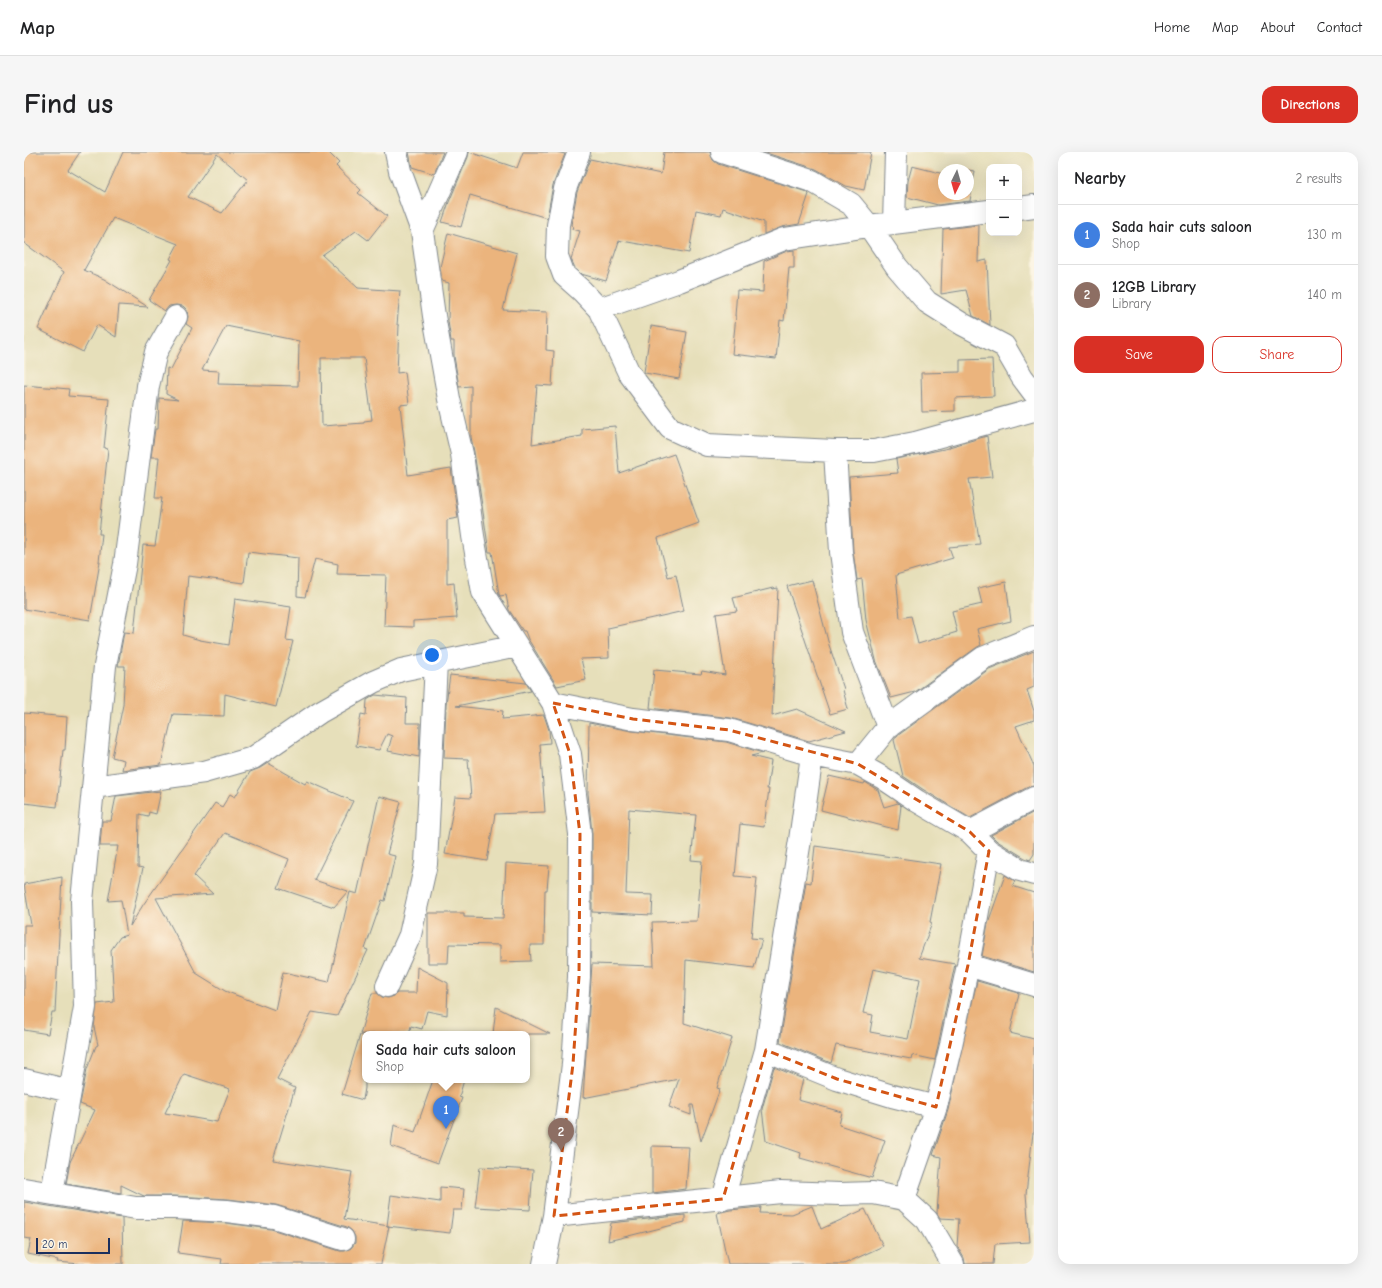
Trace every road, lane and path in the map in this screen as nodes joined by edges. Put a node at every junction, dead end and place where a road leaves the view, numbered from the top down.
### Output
1 (382, 152) edge
2 (457, 152) edge
3 (579, 152) edge
4 (722, 152) edge
5 (896, 152) edge
6 (398, 161) edge
7 (1034, 206) edge
8 (1022, 208) edge
9 (986, 211) edge
10 (894, 223) junction
11 (869, 226) junction
12 (422, 231) junction
13 (599, 309) junction
14 (176, 317) dead end
15 (1034, 393) edge
16 (1034, 410) edge
17 (835, 451) junction
18 (1034, 637) edge
19 (517, 646) junction
20 (436, 663) junction
21 (553, 703) junction
22 (888, 727) junction
23 (812, 755) junction
24 (858, 764) junction
25 (93, 787) junction
26 (1034, 798) edge
27 (970, 832) junction
28 (989, 851) junction
29 (1034, 874) edge
30 (968, 965) junction
31 (387, 986) dead end
32 (1034, 986) edge
33 (766, 1050) junction
34 (24, 1080) edge
35 (70, 1091) junction
36 (936, 1107) junction
37 (24, 1189) edge
38 (52, 1193) junction
39 (723, 1199) junction
40 (904, 1199) junction
41 (554, 1216) junction
42 (343, 1239) dead end
43 (544, 1264) edge
44 (953, 1264) edge

1 - 6 street
2 - 12 street
3 - 13 street
4 - 11 street
5 - 10 street
6 - 12 street
7 - 8 street
9 - 10 street
10 - 11 street
11 - 13 street
11 - 15 street
12 - 19 street
13 - 17 street
14 - 25 street
16 - 17 street
17 - 22 street
18 - 22 street
19 - 20 street
19 - 21 street
20 - 25 street
20 - 31 street
21 - 23 street
21 - 41 street
22 - 24 street
23 - 24 street
23 - 33 street
24 - 27 street
25 - 35 street
26 - 27 street
27 - 28 street
28 - 29 street
28 - 30 street
30 - 32 street
30 - 36 street
33 - 36 street
33 - 39 street
34 - 35 street
35 - 38 street
36 - 40 street
37 - 38 street
38 - 42 street
39 - 40 street
39 - 41 street
40 - 44 street
41 - 43 street

